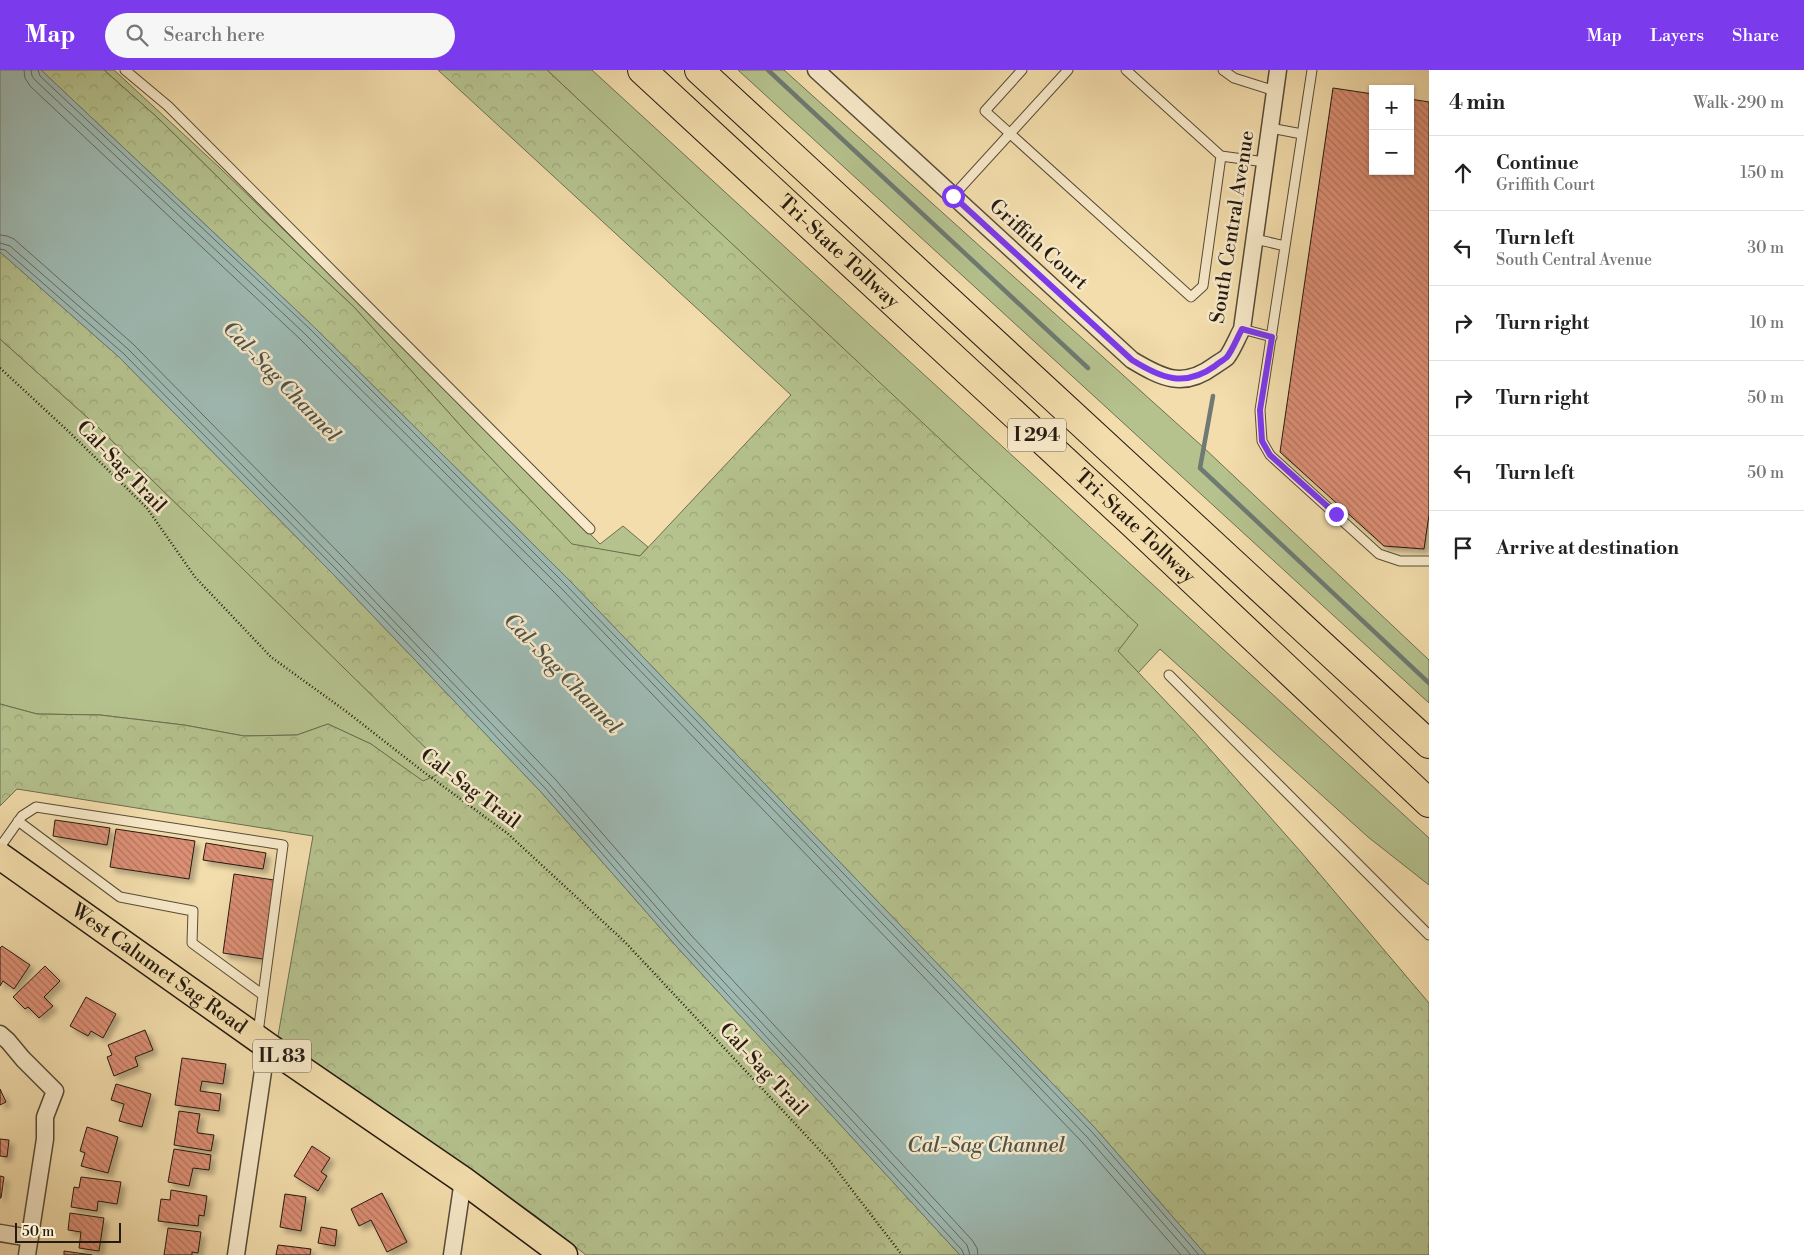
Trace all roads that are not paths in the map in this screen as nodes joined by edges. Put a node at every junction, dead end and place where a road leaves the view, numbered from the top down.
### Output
1 (125, 70) edge
2 (642, 70) edge
3 (699, 70) edge
4 (816, 70) edge
5 (1022, 70) edge
6 (1126, 70) edge
7 (1223, 70) edge
8 (1278, 70) edge
9 (1312, 70) edge
10 (1064, 71) edge
11 (1275, 91) junction
12 (1270, 128) junction
13 (1009, 134) junction
14 (1302, 134) junction
15 (1222, 156) junction
16 (1265, 162) junction
17 (953, 196) junction
18 (1255, 240) junction
19 (1285, 246) junction
20 (1242, 329) junction
21 (1272, 337) junction
22 (1202, 375) joint
23 (590, 529) dead end
24 (1429, 561) edge
25 (1169, 675) dead end
26 (1429, 744) edge
27 (1429, 803) edge
28 (18, 821) junction
29 (0, 847) edge
30 (0, 856) edge
31 (1429, 935) edge
32 (263, 995) junction
33 (0, 1034) edge
34 (264, 1044) junction
35 (463, 1180) junction
36 (0, 1233) edge
37 (30, 1238) junction
38 (27, 1255) edge
39 (236, 1255) edge
40 (452, 1255) edge
41 (564, 1255) edge

1 - 23 lane
2 - 27 highway, Tri-State Tollway / I 294
3 - 26 highway, Tri-State Tollway / I 294
4 - 17 street, Griffith Court
5 - 13 lane
6 - 15 lane
7 - 11 lane
8 - 11 street, South Central Avenue
9 - 14 lane
10 - 13 lane
11 - 12 street, South Central Avenue
12 - 14 lane
12 - 16 street, South Central Avenue
13 - 15 lane
13 - 17 lane
14 - 19 lane
15 - 16 lane
16 - 18 street, South Central Avenue
17 - 22 street, Griffith Court
18 - 19 lane
18 - 20 street, South Central Avenue
19 - 21 lane
20 - 21 lane
20 - 22 street, South Central Avenue
21 - 24 lane
25 - 31 lane
28 - 29 lane
28 - 32 lane
28 - 32 lane
30 - 34 main road, West Calumet Sag Road / IL 83
32 - 34 lane
33 - 37 street
34 - 35 main road, West Calumet Sag Road / IL 83
34 - 39 street
35 - 40 street
35 - 41 main road, West Calumet Sag Road / IL 83
36 - 37 street
37 - 38 street

